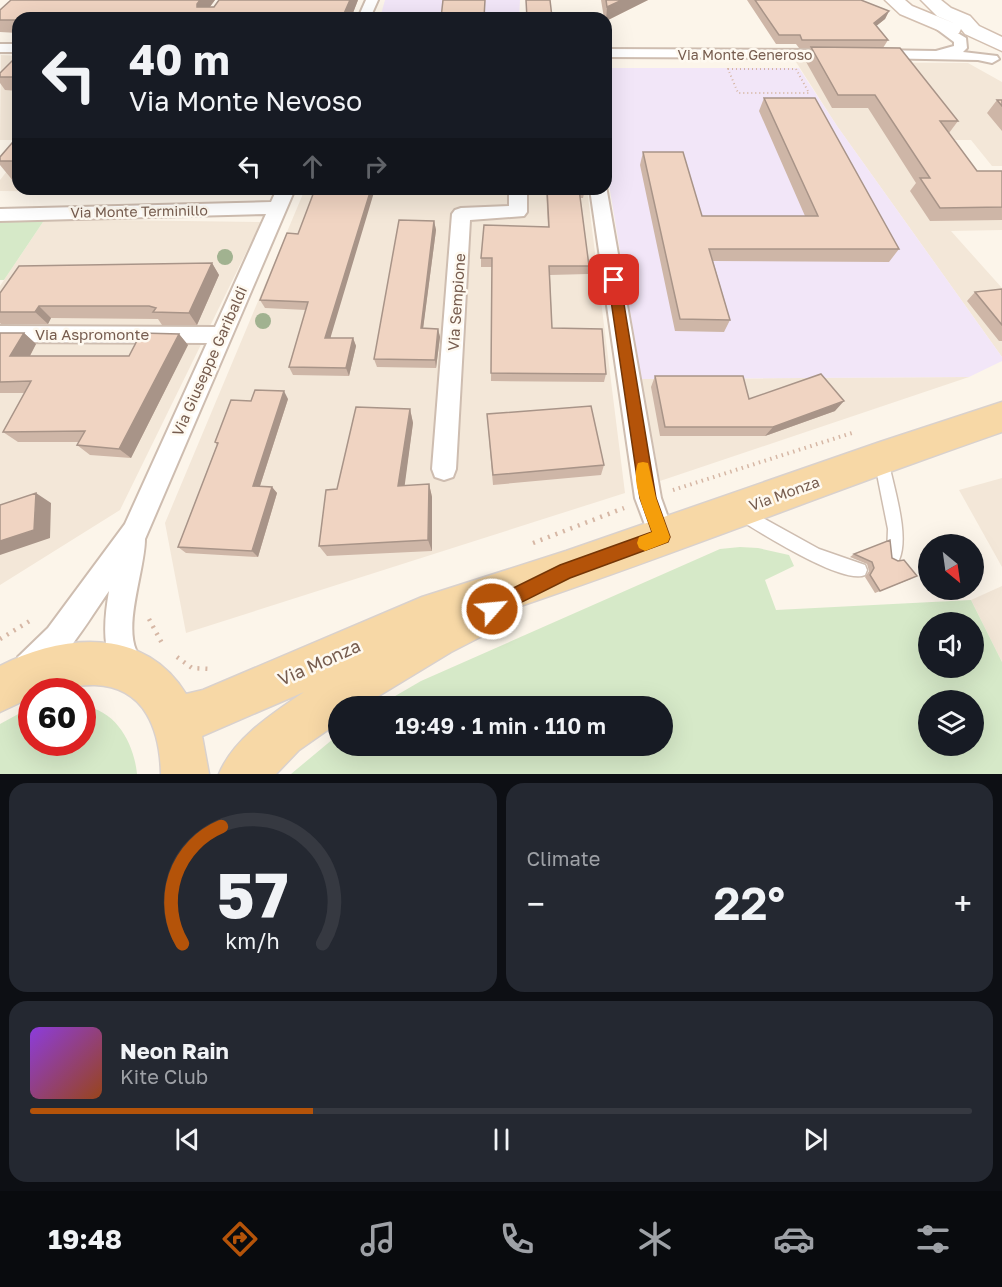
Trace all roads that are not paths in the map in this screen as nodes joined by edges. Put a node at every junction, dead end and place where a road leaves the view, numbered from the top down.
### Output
1 (933, 0) edge
2 (890, 3) edge
3 (958, 37) junction
4 (612, 53) edge
5 (1000, 58) edge
6 (518, 195) edge
7 (600, 195) edge
8 (282, 199) edge
9 (0, 214) edge
10 (0, 334) edge
11 (220, 335) junction
12 (1002, 417) edge
13 (873, 443) junction
14 (444, 469) dead end
15 (736, 510) junction
16 (134, 533) junction
17 (662, 537) junction
18 (894, 555) edge
19 (860, 570) dead end
20 (566, 571) junction
21 (139, 675) junction
22 (8, 685) edge
23 (176, 719) junction
24 (185, 774) edge
25 (243, 774) edge

1 - 3 street
2 - 3 street
3 - 4 street, Via Monte Generoso
3 - 5 street
3 - 5 street
6 - 14 street, Via Sempione
7 - 17 street
8 - 9 street, Via Monte Terminillo
8 - 11 street, Via Giuseppe Garibaldi
10 - 11 street, Via Aspromonte
11 - 16 street, Via Giuseppe Garibaldi
12 - 13 main road, Via Monza
13 - 15 main road, Via Monza
13 - 18 lane
15 - 17 main road, Via Monza
15 - 19 lane
16 - 21 street, Via Giuseppe Garibaldi
16 - 22 street, Via Giuseppe Garibaldi
17 - 20 main road, Via Monza
20 - 23 main road, Via Monza
20 - 25 main road, Via Monza
21 - 22 main road
21 - 23 main road
23 - 24 main road

